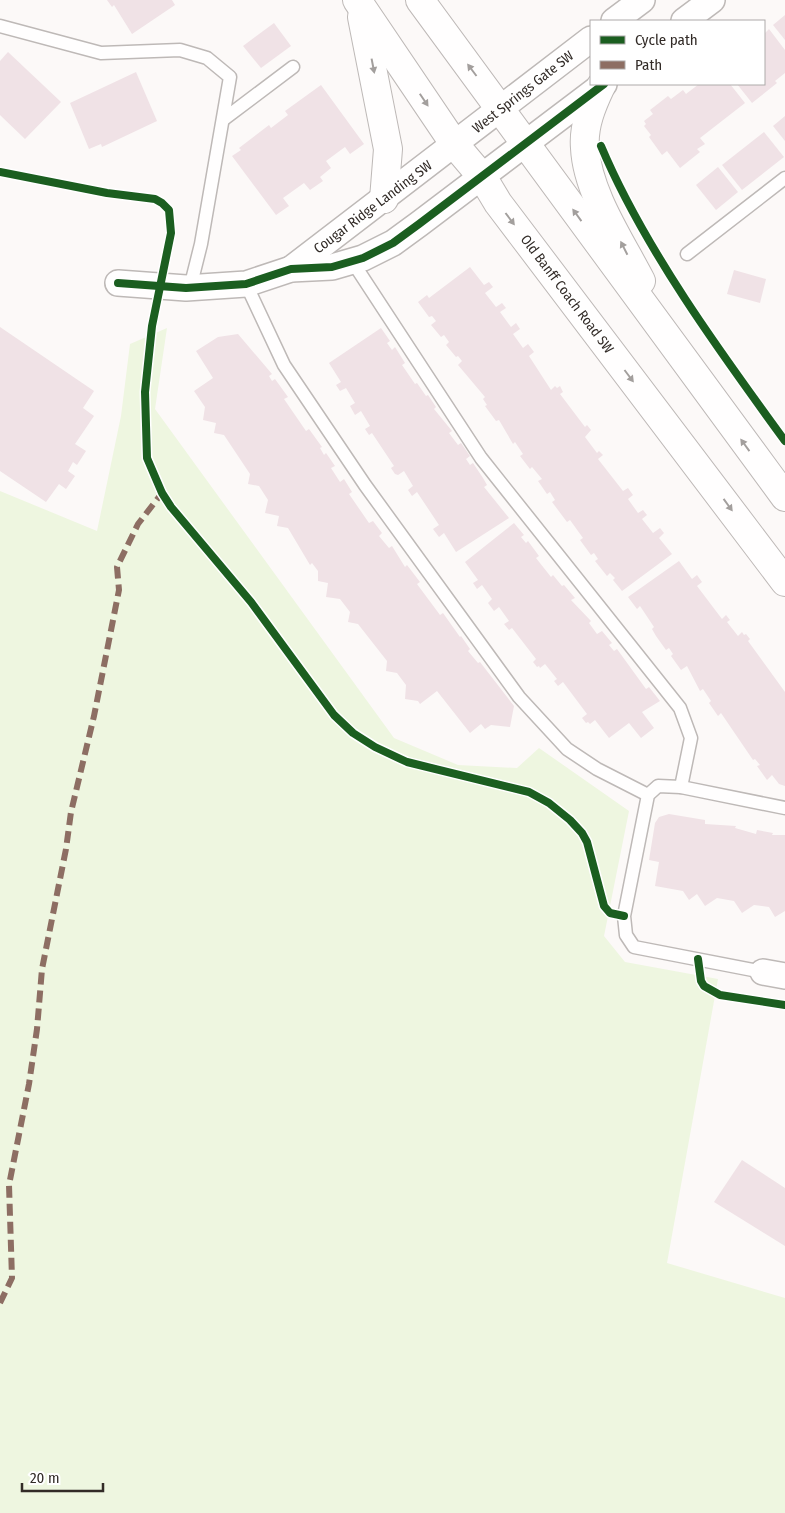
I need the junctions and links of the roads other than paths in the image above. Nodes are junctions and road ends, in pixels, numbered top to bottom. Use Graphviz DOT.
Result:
graph roads {
  1 [pos="420,0"];
  2 [pos="642,0"];
  3 [pos="712,0"];
  4 [pos="358,1"];
  5 [pos="615,20"];
  6 [pos="685,20"];
  7 [pos="0,26"];
  8 [pos="590,40"];
  9 [pos="293,67"];
  10 [pos="603,85"];
  11 [pos="501,109"];
  12 [pos="224,119"];
  13 [pos="527,143"];
  14 [pos="455,145"];
  15 [pos="483,178"];
  16 [pos="785,178"];
  17 [pos="384,199"];
  18 [pos="687,254"];
  19 [pos="352,261"];
  20 [pos="291,269"];
  21 [pos="118,283"];
  22 [pos="246,284"];
  23 [pos="190,288"];
  24 [pos="678,354"];
  25 [pos="785,498"];
  26 [pos="785,582"];
  27 [pos="681,787"];
  28 [pos="648,795"];
  29 [pos="785,808"];
  30 [pos="774,974"];
  11 -- 1 [label="main road, one-way"];
  2 -- 5 [label="street"];
  3 -- 6 [label="street"];
  4 -- 14 [label="main road, Old Banff Coach Road SW, one-way"];
  4 -- 17 [label="main road, one-way"];
  7 -- 12 [label="lane"];
  8 -- 11 [label="street, West Springs Gate SW"];
  9 -- 12 [label="lane"];
  10 -- 13 [label="street"];
  24 -- 10 [label="main road, one-way"];
  11 -- 13 [label="main road"];
  11 -- 14 [label="street, West Springs Gate SW"];
  12 -- 23 [label="lane"];
  13 -- 15 [label="street"];
  24 -- 13 [label="main road, one-way"];
  14 -- 15 [label="main road, Old Banff Coach Road SW"];
  14 -- 17 [label="street, Cougar Ridge Landing SW"];
  15 -- 19 [label="street, Cougar Ridge Landing SW"];
  15 -- 26 [label="main road, Old Banff Coach Road SW, one-way"];
  16 -- 18 [label="lane"];
  17 -- 20 [label="street, Cougar Ridge Landing SW"];
  19 -- 20 [label="street, Cougar Ridge Landing SW"];
  19 -- 27 [label="lane"];
  20 -- 22 [label="street, Cougar Ridge Landing SW"];
  21 -- 23 [label="street, Cougar Ridge Landing SW"];
  22 -- 23 [label="street, Cougar Ridge Landing SW"];
  22 -- 28 [label="lane"];
  25 -- 24 [label="main road, one-way"];
  27 -- 28 [label="lane"];
  27 -- 29 [label="lane"];
  28 -- 30 [label="lane"];
}
